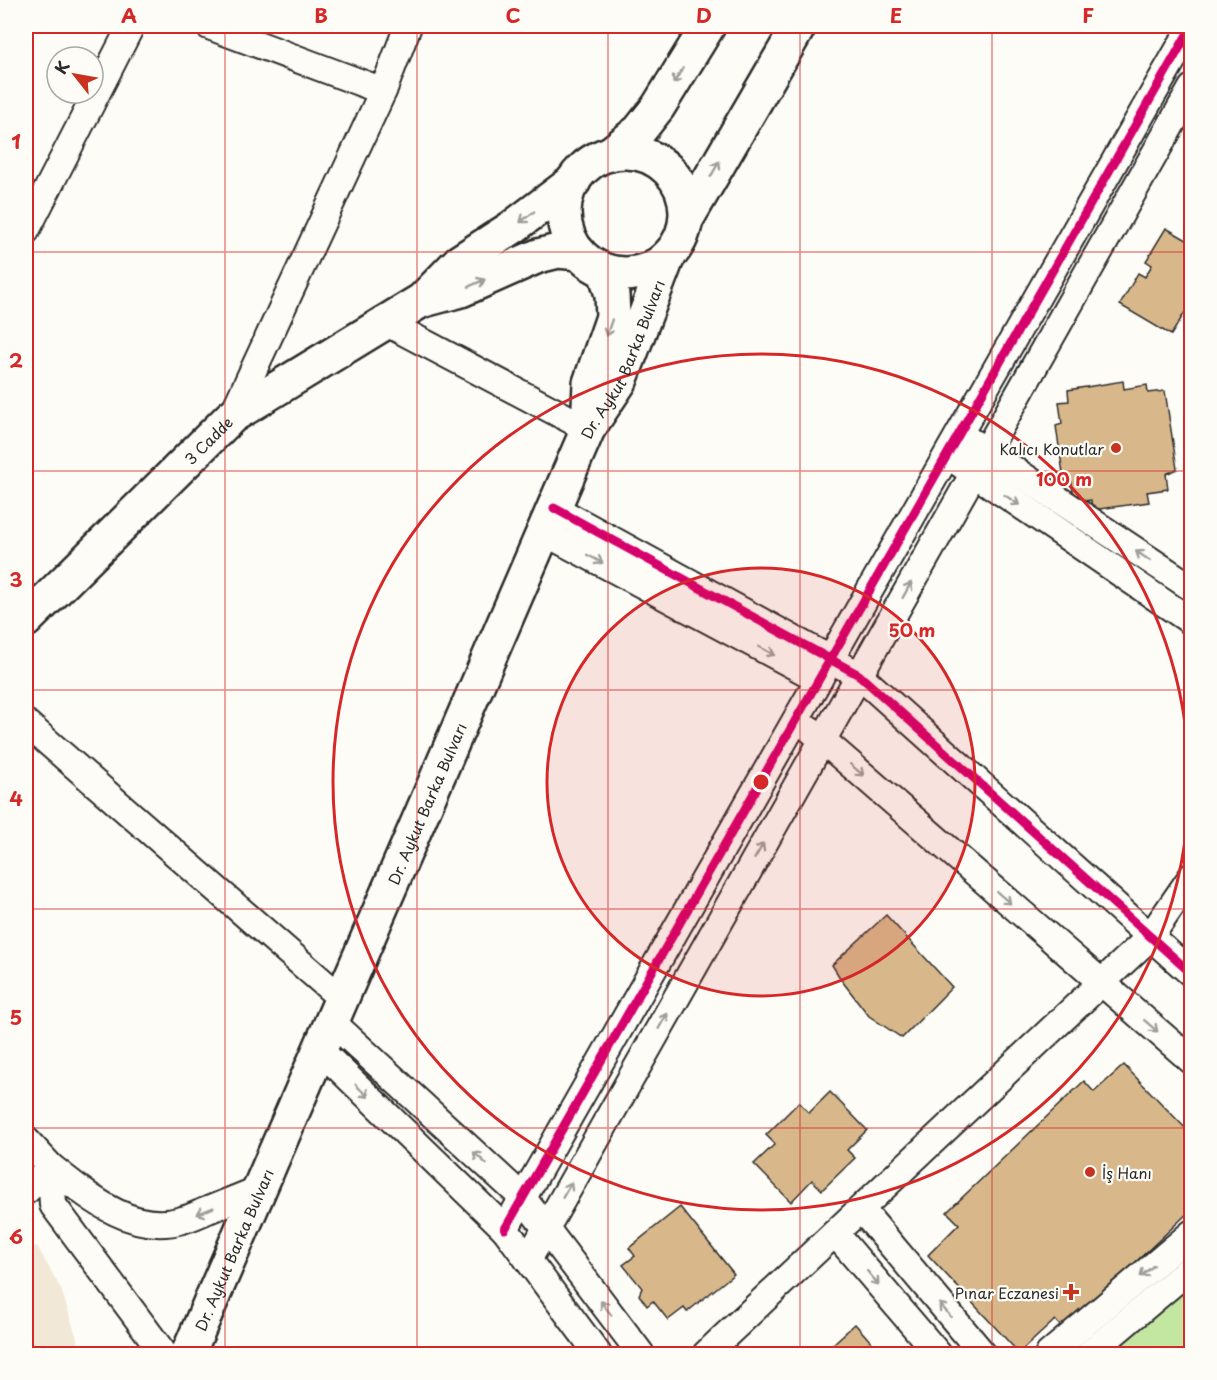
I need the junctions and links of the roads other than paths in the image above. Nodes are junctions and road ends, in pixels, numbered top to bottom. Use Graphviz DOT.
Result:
graph roads {
  1 [pos="131,26"];
  2 [pos="209,26"];
  3 [pos="408,26"];
  4 [pos="708,26"];
  5 [pos="799,26"];
  6 [pos="1191,26"];
  7 [pos="1191,88"];
  8 [pos="383,91"];
  9 [pos="610,154"];
  10 [pos="574,181"];
  11 [pos="686,220"];
  12 [pos="26,231"];
  13 [pos="579,253"];
  14 [pos="669,256"];
  15 [pos="605,271"];
  16 [pos="422,300"];
  17 [pos="385,322"];
  18 [pos="232,416"];
  19 [pos="588,429"];
  20 [pos="953,444"];
  21 [pos="980,462"];
  22 [pos="549,520"];
  23 [pos="1191,588"];
  24 [pos="26,620"];
  25 [pos="1191,622"];
  26 [pos="825,669"];
  27 [pos="859,675"];
  28 [pos="797,718"];
  29 [pos="26,723"];
  30 [pos="822,740"];
  31 [pos="1191,876"];
  32 [pos="1150,937"];
  33 [pos="1191,974"];
  34 [pos="1102,983"];
  35 [pos="331,1024"];
  36 [pos="1191,1061"];
  37 [pos="26,1140"];
  38 [pos="51,1167"];
  39 [pos="260,1189"];
  40 [pos="26,1191"];
  41 [pos="523,1198"];
  42 [pos="861,1209"];
  43 [pos="546,1228"];
  44 [pos="505,1229"];
  45 [pos="835,1233"];
  46 [pos="1191,1233"];
  47 [pos="528,1260"];
  48 [pos="1191,1267"];
  49 [pos="164,1354"];
  50 [pos="188,1354"];
  51 [pos="598,1354"];
  52 [pos="641,1354"];
  53 [pos="706,1354"];
  54 [pos="938,1354"];
  55 [pos="983,1354"];
  56 [pos="1049,1354"];
  57 [pos="1089,1354"];
  1 -- 12 [label="street"];
  2 -- 8 [label="street"];
  3 -- 8 [label="street"];
  4 -- 9 [label="main road, one-way"];
  11 -- 5 [label="main road, one-way"];
  6 -- 20 [label="street"];
  7 -- 21 [label="street"];
  8 -- 18 [label="street"];
  9 -- 10 [label="main road"];
  9 -- 11 [label="main road"];
  10 -- 13 [label="main road"];
  10 -- 16 [label="main road, one-way"];
  11 -- 14 [label="main road"];
  13 -- 15 [label="main road"];
  16 -- 13 [label="main road, one-way"];
  14 -- 15 [label="main road"];
  14 -- 19 [label="main road, Dr. Aykut Barka Bulvarı"];
  15 -- 19 [label="main road, one-way"];
  16 -- 17 [label="main road, 3 Cadde"];
  17 -- 18 [label="main road, 3 Cadde"];
  17 -- 19 [label="street"];
  18 -- 24 [label="main road, 3 Cadde"];
  19 -- 22 [label="main road, Dr. Aykut Barka Bulvarı"];
  20 -- 21 [label="street"];
  20 -- 26 [label="street"];
  23 -- 21 [label="street, one-way"];
  21 -- 25 [label="street, one-way"];
  27 -- 21 [label="street, one-way"];
  22 -- 26 [label="street"];
  22 -- 35 [label="main road, Dr. Aykut Barka Bulvarı"];
  26 -- 27 [label="street"];
  26 -- 28 [label="street"];
  27 -- 30 [label="street"];
  27 -- 32 [label="street"];
  28 -- 30 [label="street"];
  28 -- 41 [label="street"];
  29 -- 35 [label="street"];
  30 -- 34 [label="street, one-way"];
  43 -- 30 [label="street, one-way"];
  31 -- 32 [label="street"];
  32 -- 33 [label="street"];
  32 -- 34 [label="street"];
  34 -- 36 [label="street, one-way"];
  34 -- 42 [label="street"];
  35 -- 39 [label="main road, Dr. Aykut Barka Bulvarı"];
  41 -- 35 [label="street, one-way"];
  35 -- 44 [label="street, one-way"];
  37 -- 38 [label="street"];
  39 -- 38 [label="street, one-way"];
  38 -- 40 [label="street"];
  38 -- 49 [label="street"];
  39 -- 50 [label="main road, Dr. Aykut Barka Bulvarı"];
  41 -- 43 [label="street"];
  41 -- 44 [label="street"];
  42 -- 45 [label="street"];
  55 -- 42 [label="street, one-way"];
  43 -- 47 [label="street"];
  52 -- 43 [label="street, one-way"];
  44 -- 47 [label="street"];
  45 -- 53 [label="street"];
  45 -- 54 [label="street, one-way"];
  46 -- 56 [label="street, one-way"];
  47 -- 51 [label="street"];
  48 -- 57 [label="street"];
}
